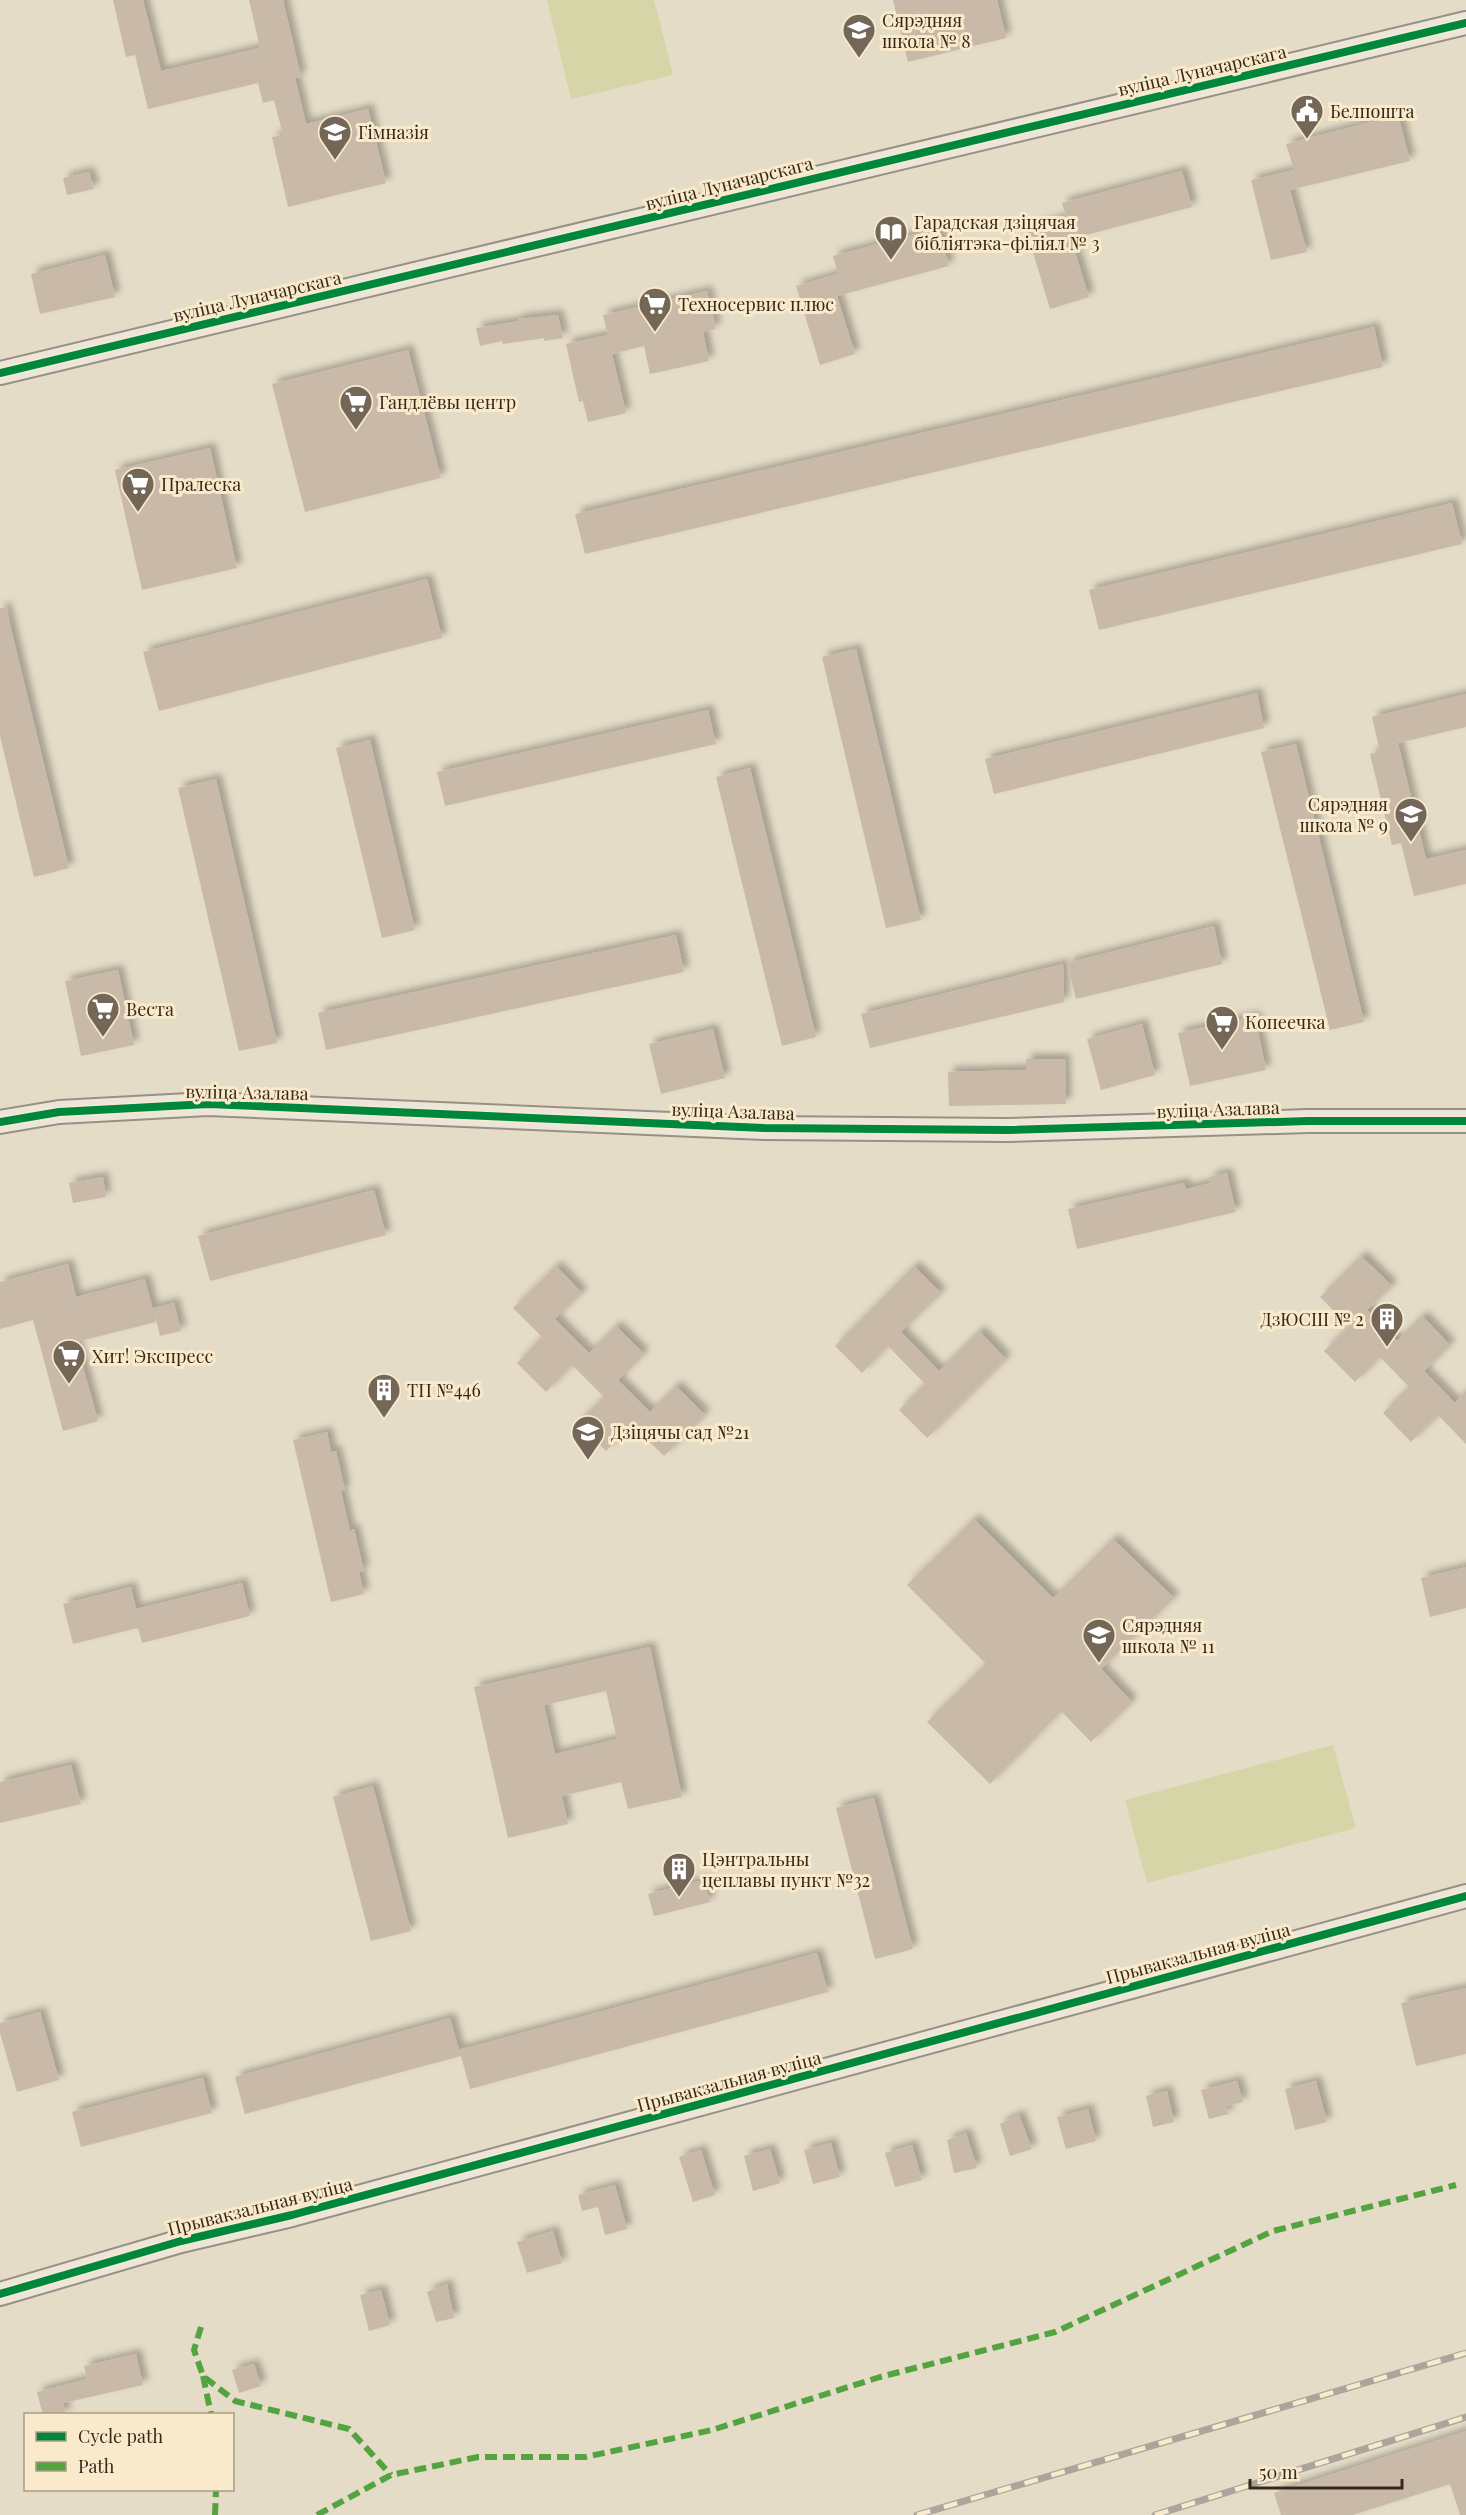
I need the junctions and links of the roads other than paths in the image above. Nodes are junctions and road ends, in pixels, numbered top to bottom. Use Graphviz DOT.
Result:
graph roads {
  1 [pos="1466,23"];
  2 [pos="0,373"];
  3 [pos="1466,1121"];
  4 [pos="0,1122"];
  5 [pos="1466,1896"];
  6 [pos="0,2294"];
  1 -- 2 [label="street, вуліца Луначарскага"];
  3 -- 4 [label="street, вуліца Азалава"];
  5 -- 6 [label="street, Прывакзальная вуліца"];
}
